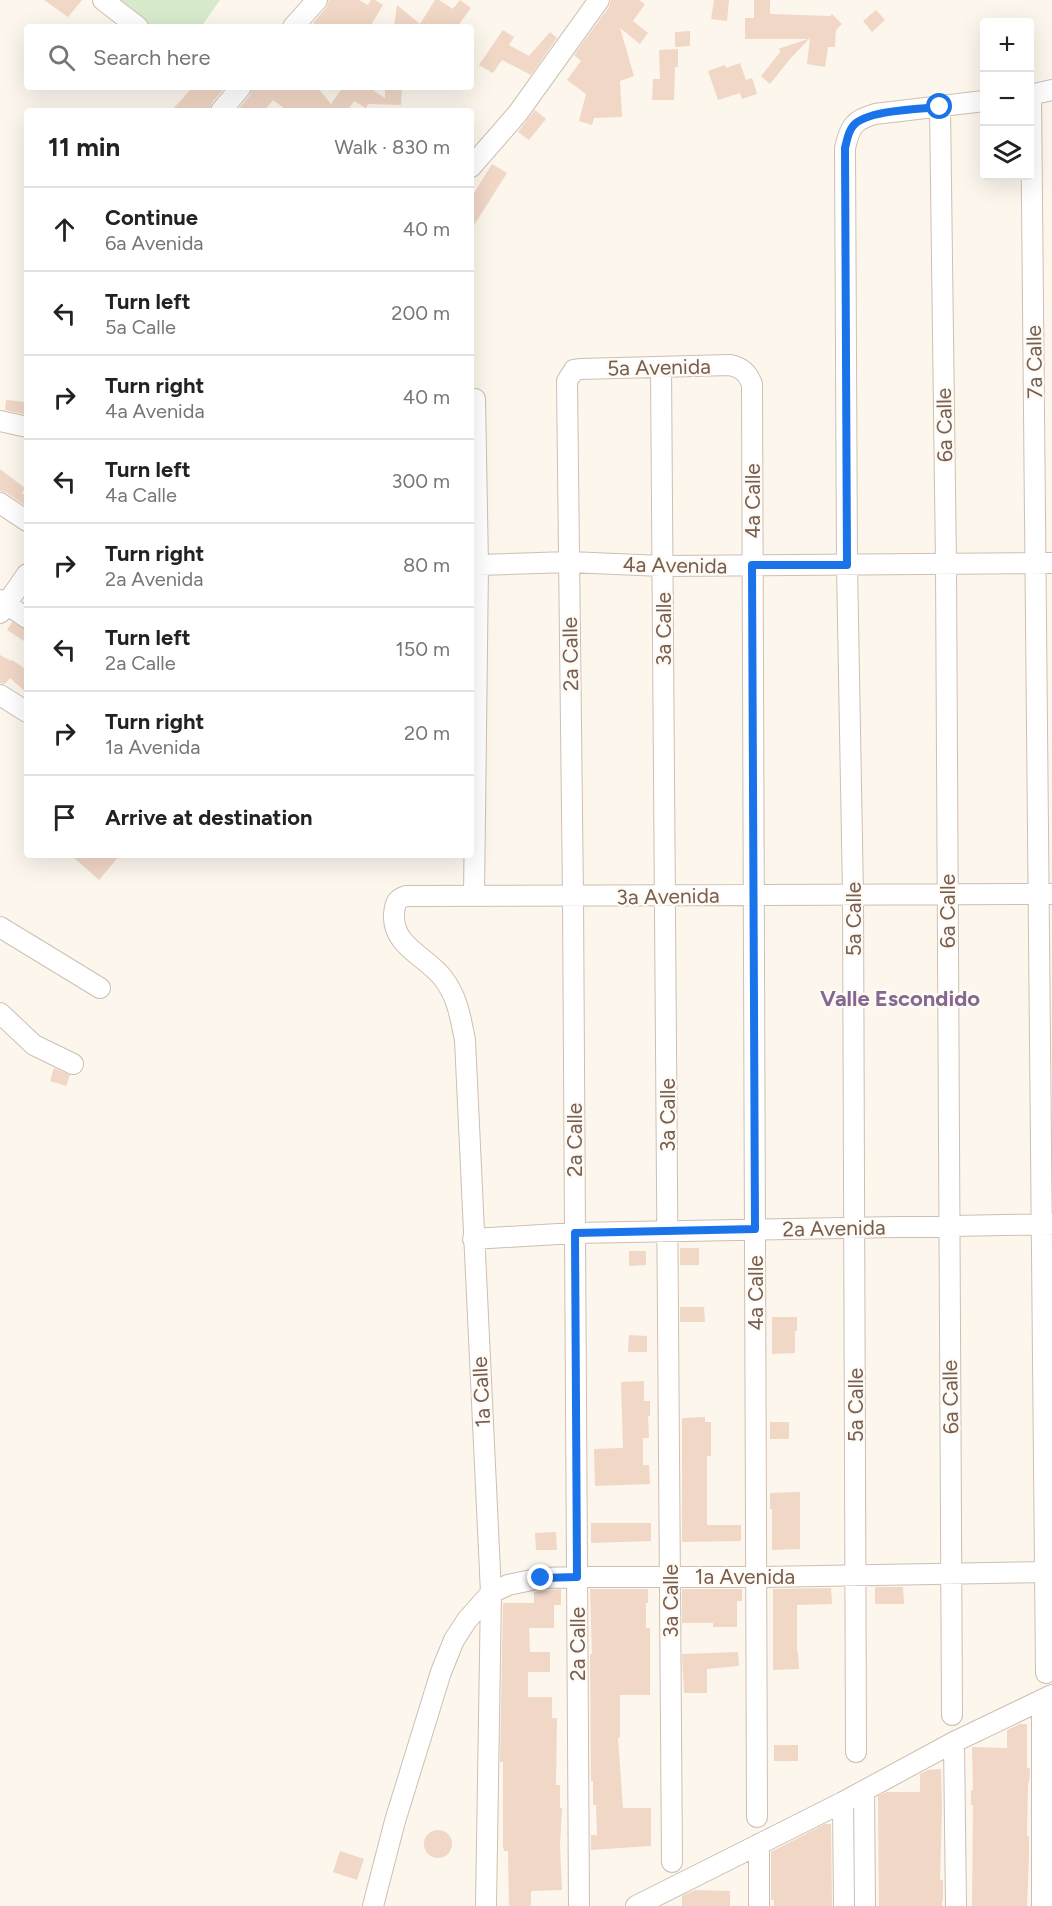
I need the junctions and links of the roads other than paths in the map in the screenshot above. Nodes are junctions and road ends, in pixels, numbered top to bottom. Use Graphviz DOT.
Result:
graph roads {
  1 [pos="103,0"];
  2 [pos="317,0"];
  3 [pos="599,0"];
  4 [pos="134,24"];
  5 [pos="296,24"];
  6 [pos="238,90"];
  7 [pos="1052,90"];
  8 [pos="1034,94"];
  9 [pos="980,102"];
  10 [pos="940,107"];
  11 [pos="224,108"];
  12 [pos="1031,126"];
  13 [pos="474,164"];
  14 [pos="661,368"];
  15 [pos="570,374"];
  16 [pos="747,374"];
  17 [pos="475,399"];
  18 [pos="0,421"];
  19 [pos="24,426"];
  20 [pos="0,503"];
  21 [pos="24,519"];
  22 [pos="569,562"];
  23 [pos="1044,563"];
  24 [pos="946,564"];
  25 [pos="478,565"];
  26 [pos="752,565"];
  27 [pos="847,565"];
  28 [pos="662,566"];
  29 [pos="24,578"];
  30 [pos="2,606"];
  31 [pos="24,617"];
  32 [pos="0,695"];
  33 [pos="24,710"];
  34 [pos="947,894"];
  35 [pos="1046,894"];
  36 [pos="754,895"];
  37 [pos="853,895"];
  38 [pos="474,896"];
  39 [pos="665,896"];
  40 [pos="573,897"];
  41 [pos="396,903"];
  42 [pos="0,927"];
  43 [pos="100,988"];
  44 [pos="0,1013"];
  45 [pos="73,1064"];
  46 [pos="1047,1224"];
  47 [pos="948,1226"];
  48 [pos="855,1228"];
  49 [pos="755,1229"];
  50 [pos="668,1232"];
  51 [pos="575,1233"];
  52 [pos="473,1239"];
  53 [pos="1048,1572"];
  54 [pos="952,1573"];
  55 [pos="856,1575"];
  56 [pos="670,1576"];
  57 [pos="577,1577"];
  58 [pos="756,1577"];
  59 [pos="491,1593"];
  60 [pos="1046,1672"];
  61 [pos="1047,1697"];
  62 [pos="952,1715"];
  63 [pos="954,1742"];
  64 [pos="856,1752"];
  65 [pos="864,1791"];
  66 [pos="843,1802"];
  67 [pos="757,1817"];
  68 [pos="759,1844"];
  69 [pos="672,1862"];
  70 [pos="374,1906"];
  71 [pos="486,1906"];
  72 [pos="579,1906"];
  73 [pos="636,1906"];
  74 [pos="759,1906"];
  75 [pos="844,1906"];
  76 [pos="865,1906"];
  77 [pos="956,1906"];
  78 [pos="1042,1906"];
  1 -- 4 [label="street"];
  2 -- 5 [label="street"];
  3 -- 13 [label="street"];
  6 -- 11 [label="street"];
  7 -- 8 [label="street"];
  9 -- 10 [label="street"];
  10 -- 24 [label="street, 6a Calle"];
  10 -- 27 [label="street, 5a Calle"];
  12 -- 23 [label="street, 7a Calle"];
  14 -- 15 [label="street, 5a Avenida"];
  14 -- 16 [label="street, 5a Avenida"];
  14 -- 28 [label="street, 3a Calle"];
  15 -- 22 [label="street, 2a Calle"];
  16 -- 26 [label="street, 4a Calle"];
  17 -- 25 [label="street"];
  18 -- 19 [label="street"];
  20 -- 21 [label="street"];
  22 -- 25 [label="street, 4a Avenida"];
  22 -- 28 [label="street, 4a Avenida"];
  22 -- 40 [label="street, 2a Calle"];
  23 -- 24 [label="street, 4a Avenida"];
  23 -- 35 [label="street, 7a Calle"];
  24 -- 27 [label="street, 4a Avenida"];
  24 -- 34 [label="street, 6a Calle"];
  25 -- 38 [label="street"];
  26 -- 27 [label="street, 4a Avenida"];
  26 -- 28 [label="street, 4a Avenida"];
  26 -- 36 [label="street, 4a Calle"];
  27 -- 37 [label="street, 5a Calle"];
  28 -- 39 [label="street, 3a Calle"];
  29 -- 30 [label="street"];
  30 -- 31 [label="street"];
  32 -- 33 [label="street"];
  34 -- 35 [label="street, 3a Avenida"];
  34 -- 37 [label="street, 3a Avenida"];
  34 -- 47 [label="street, 6a Calle"];
  35 -- 46 [label="street, 7a Calle"];
  36 -- 37 [label="street, 3a Avenida"];
  36 -- 39 [label="street, 3a Avenida"];
  36 -- 49 [label="street, 4a Calle"];
  37 -- 48 [label="street, 5a Calle"];
  38 -- 40 [label="street, 3a Avenida"];
  38 -- 41 [label="street, 3a Avenida"];
  39 -- 40 [label="street, 3a Avenida"];
  39 -- 50 [label="street, 3a Calle"];
  40 -- 51 [label="street, 2a Calle"];
  41 -- 52 [label="street, 1a Calle"];
  42 -- 43 [label="street"];
  44 -- 45 [label="street"];
  46 -- 47 [label="street, 2a Avenida"];
  46 -- 53 [label="street, 7a Calle"];
  47 -- 48 [label="street, 2a Avenida"];
  47 -- 54 [label="street, 6a Calle"];
  48 -- 49 [label="street, 2a Avenida"];
  48 -- 55 [label="street, 5a Calle"];
  49 -- 50 [label="street, 2a Avenida"];
  49 -- 58 [label="street, 4a Calle"];
  50 -- 51 [label="street, 2a Avenida"];
  50 -- 56 [label="street, 3a Calle"];
  51 -- 52 [label="street, 2a Avenida"];
  51 -- 57 [label="street, 2a Calle"];
  52 -- 59 [label="street, 1a Calle"];
  53 -- 54 [label="street, 1a Avenida"];
  53 -- 60 [label="street, 7a Calle"];
  54 -- 55 [label="street, 1a Avenida"];
  54 -- 62 [label="street, 6a Calle"];
  55 -- 58 [label="street, 1a Avenida"];
  55 -- 64 [label="street, 5a Calle"];
  56 -- 57 [label="street, 1a Avenida"];
  56 -- 58 [label="street, 1a Avenida"];
  56 -- 69 [label="street, 3a Calle"];
  57 -- 59 [label="street, 1a Avenida"];
  57 -- 72 [label="street, 2a Calle"];
  58 -- 67 [label="street, 4a Calle"];
  59 -- 70 [label="street, 1a Avenida"];
  59 -- 71 [label="street, 1a Calle"];
  61 -- 63 [label="street"];
  61 -- 78 [label="street"];
  63 -- 65 [label="street"];
  63 -- 77 [label="street"];
  65 -- 66 [label="street"];
  65 -- 76 [label="street"];
  66 -- 68 [label="street"];
  66 -- 75 [label="street"];
  68 -- 73 [label="street"];
  68 -- 74 [label="street"];
}
